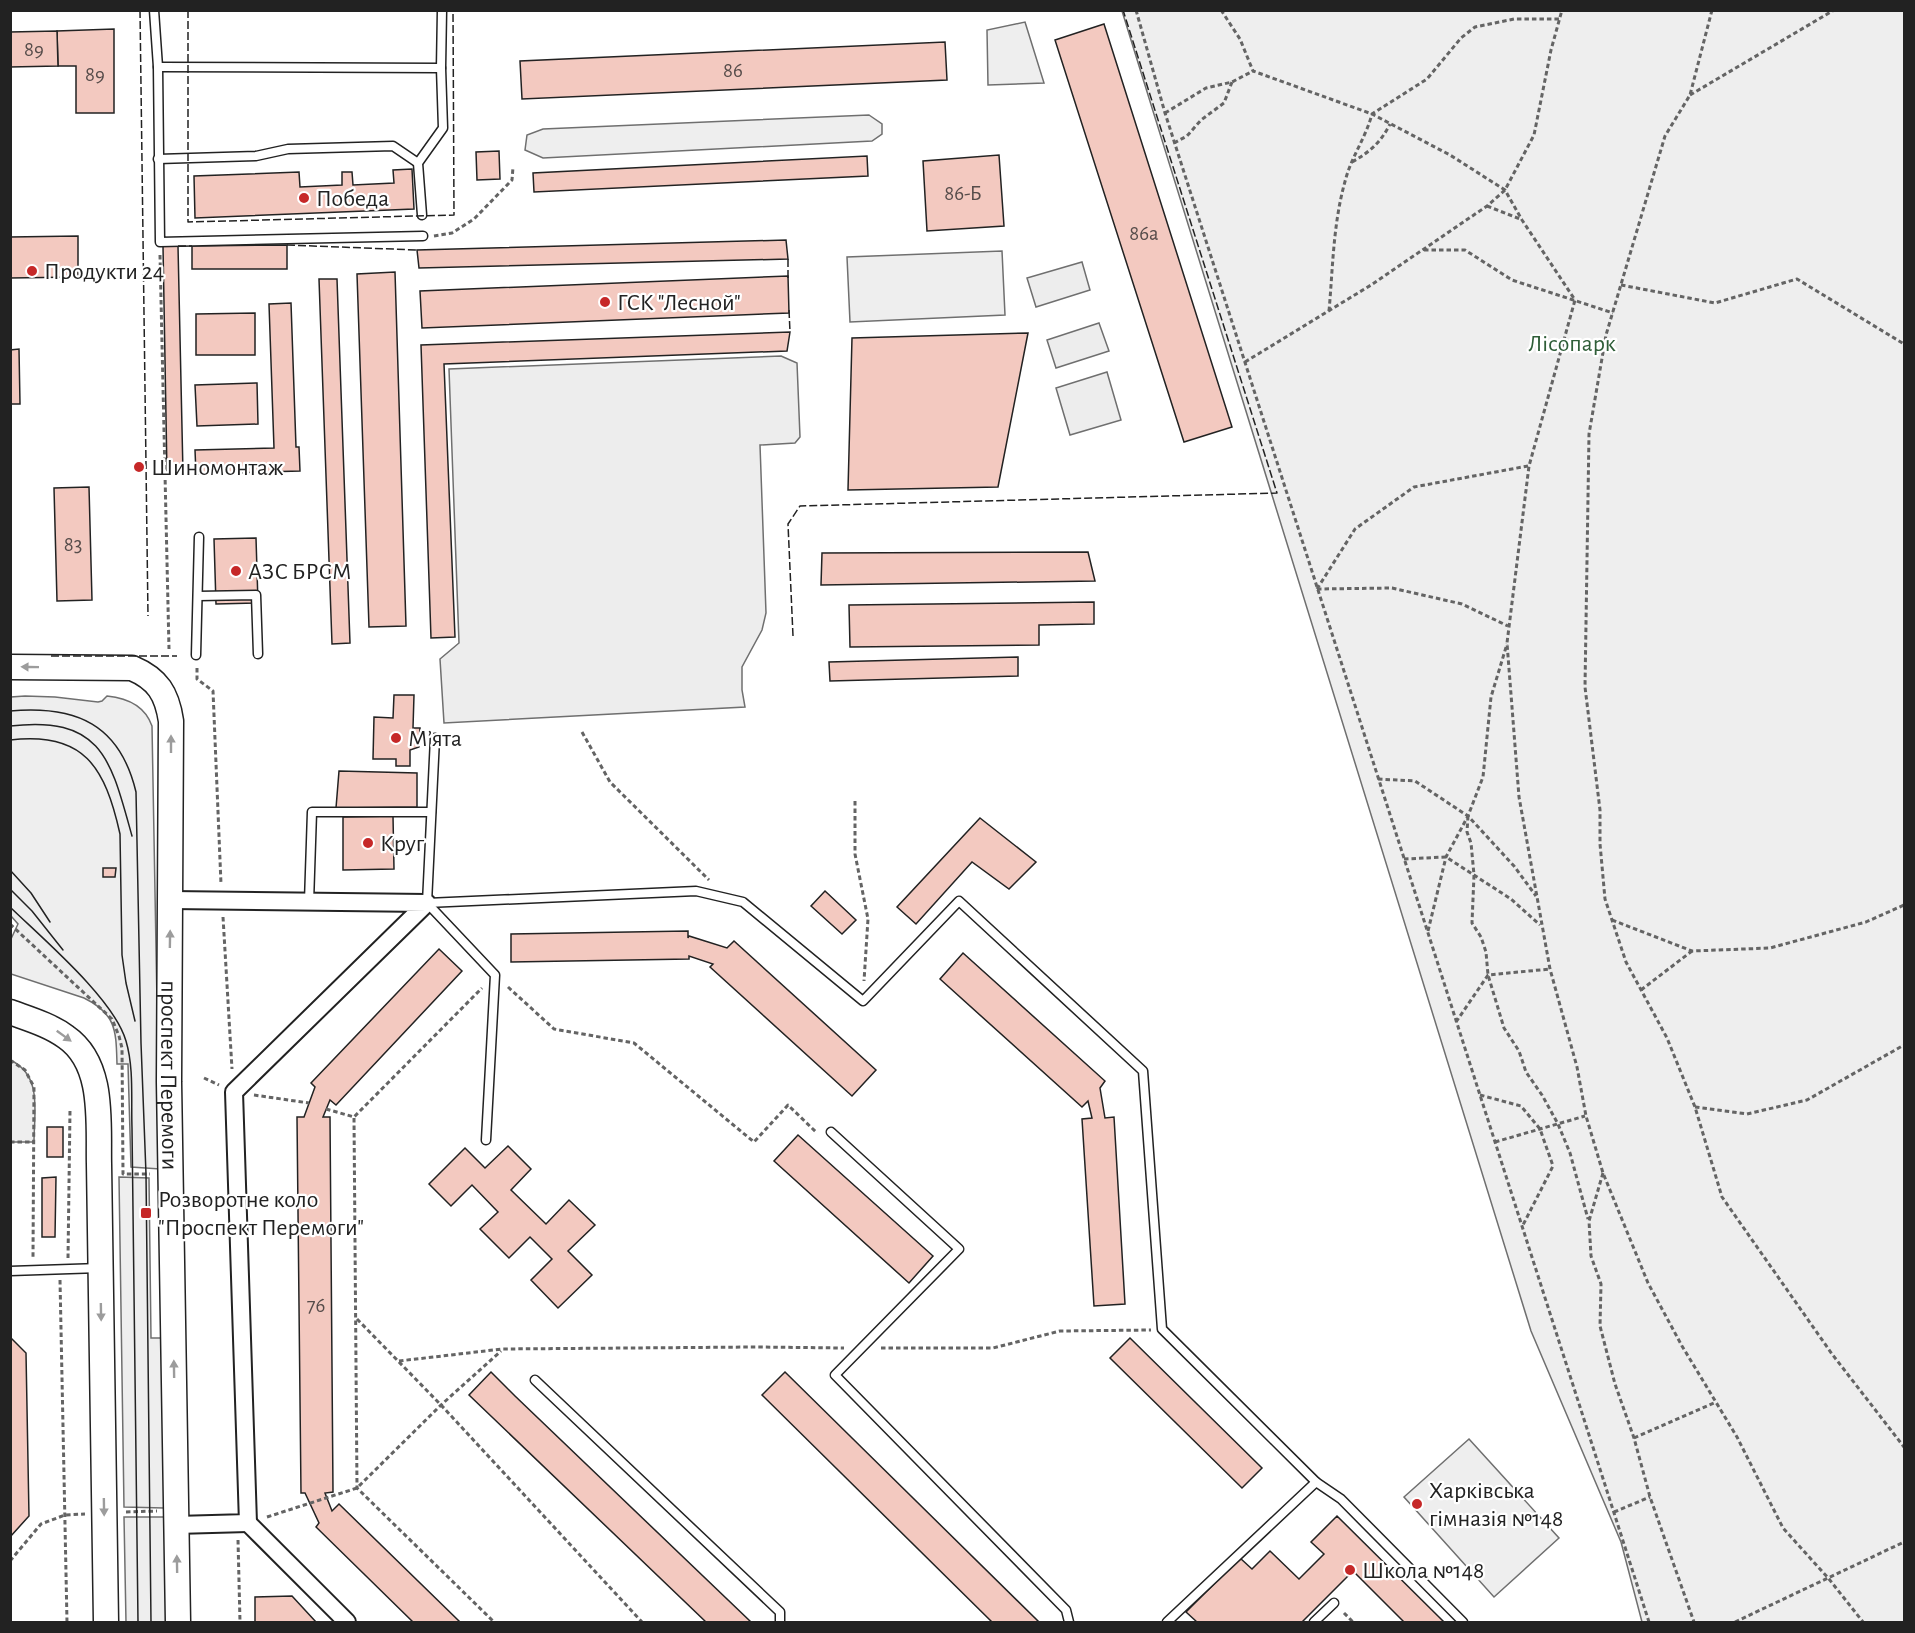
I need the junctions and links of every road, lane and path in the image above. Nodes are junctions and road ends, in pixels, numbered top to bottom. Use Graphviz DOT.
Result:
graph roads {
  1 [pos="154,10"];
  2 [pos="442,10"];
  3 [pos="1136,10"];
  4 [pos="1221,10"];
  5 [pos="1562,10"];
  6 [pos="1712,10"];
  7 [pos="1834,10"];
  8 [pos="1560,19"];
  9 [pos="158,67"];
  10 [pos="441,68"];
  11 [pos="1253,71"];
  12 [pos="1232,82"];
  13 [pos="1690,95"];
  14 [pos="1165,113"];
  15 [pos="1372,114"];
  16 [pos="1390,124"];
  17 [pos="1174,143"];
  18 [pos="158,159"];
  19 [pos="1351,162"];
  20 [pos="418,163"];
  21 [pos="513,167"];
  22 [pos="1505,190"];
  23 [pos="1487,206"];
  24 [pos="422,215"];
  25 [pos="1522,220"];
  26 [pos="423,236"];
  27 [pos="160,242"];
  28 [pos="1423,249"];
  29 [pos="1621,285"];
  30 [pos="1575,300"];
  31 [pos="1586,304"];
  32 [pos="1592,306"];
  33 [pos="1329,311"];
  34 [pos="1613,313"];
  35 [pos="1905,344"];
  36 [pos="1245,362"];
  37 [pos="1529,466"];
  38 [pos="200,537"];
  39 [pos="1317,589"];
  40 [pos="198,597"];
  41 [pos="1508,626"];
  42 [pos="1507,643"];
  43 [pos="169,649"];
  44 [pos="258,654"];
  45 [pos="196,656"];
  46 [pos="10,667"];
  47 [pos="582,732"];
  48 [pos="435,738"];
  49 [pos="1378,779"];
  50 [pos="855,801"];
  51 [pos="431,812"];
  52 [pos="1468,816"];
  53 [pos="1446,857"];
  54 [pos="1404,859"];
  55 [pos="1474,876"];
  56 [pos="1537,897"];
  57 [pos="727,898"];
  58 [pos="171,900"];
  59 [pos="222,902"];
  60 [pos="309,902"];
  61 [pos="427,903"];
  62 [pos="1905,905"];
  63 [pos="1612,920"];
  64 [pos="10,924"];
  65 [pos="1542,926"];
  66 [pos="15,929"];
  67 [pos="1428,933"];
  68 [pos="1692,951"];
  69 [pos="1550,969"];
  70 [pos="495,975"];
  71 [pos="1488,975"];
  72 [pos="1641,990"];
  73 [pos="863,1001"];
  74 [pos="10,1012"];
  75 [pos="1456,1022"];
  76 [pos="1905,1045"];
  77 [pos="10,1060"];
  78 [pos="234,1092"];
  79 [pos="1480,1095"];
  80 [pos="309,1103"];
  81 [pos="1695,1107"];
  82 [pos="326,1109"];
  83 [pos="70,1110"];
  84 [pos="1586,1116"];
  85 [pos="354,1117"];
  86 [pos="1558,1124"];
  87 [pos="1540,1129"];
  88 [pos="831,1132"];
  89 [pos="822,1137"];
  90 [pos="486,1140"];
  91 [pos="10,1142"];
  92 [pos="34,1142"];
  93 [pos="1495,1142"];
  94 [pos="123,1164"];
  95 [pos="1603,1173"];
  96 [pos="153,1174"];
  97 [pos="1589,1221"];
  98 [pos="1522,1226"];
  99 [pos="100,1268"];
  100 [pos="60,1270"];
  101 [pos="10,1271"];
  102 [pos="33,1271"];
  103 [pos="356,1317"];
  104 [pos="1162,1329"];
  105 [pos="861,1348"];
  106 [pos="502,1350"];
  107 [pos="399,1361"];
  108 [pos="535,1380"];
  109 [pos="1716,1402"];
  110 [pos="441,1405"];
  111 [pos="1634,1438"];
  112 [pos="1905,1447"];
  113 [pos="1316,1482"];
  114 [pos="357,1488"];
  115 [pos="1650,1497"];
  116 [pos="126,1512"];
  117 [pos="1614,1512"];
  118 [pos="95,1513"];
  119 [pos="65,1515"];
  120 [pos="171,1518"];
  121 [pos="243,1523"];
  122 [pos="1905,1542"];
  123 [pos="10,1561"];
  124 [pos="1829,1579"];
  125 [pos="1334,1603"];
  126 [pos="67,1623"];
  127 [pos="106,1623"];
  128 [pos="178,1623"];
  129 [pos="240,1623"];
  130 [pos="347,1623"];
  131 [pos="494,1623"];
  132 [pos="642,1623"];
  133 [pos="780,1623"];
  134 [pos="1069,1623"];
  135 [pos="1167,1623"];
  136 [pos="1314,1623"];
  137 [pos="1463,1623"];
  138 [pos="1649,1623"];
  139 [pos="1694,1623"];
  140 [pos="1735,1623"];
  141 [pos="1863,1623"];
  1 -- 9 [label="lane"];
  2 -- 10 [label="lane"];
  3 -- 14 [label="path"];
  4 -- 11 [label="path"];
  5 -- 8 [label="path"];
  6 -- 13 [label="path"];
  7 -- 13 [label="path"];
  8 -- 15 [label="path"];
  8 -- 22 [label="path"];
  9 -- 10 [label="lane"];
  9 -- 18 [label="lane"];
  10 -- 20 [label="lane"];
  11 -- 12 [label="path"];
  11 -- 15 [label="path"];
  12 -- 14 [label="path"];
  12 -- 17 [label="path"];
  13 -- 29 [label="path"];
  14 -- 17 [label="path"];
  15 -- 16 [label="path"];
  15 -- 19 [label="path"];
  16 -- 19 [label="path"];
  16 -- 22 [label="path"];
  17 -- 36 [label="path"];
  18 -- 20 [label="lane"];
  18 -- 27 [label="lane"];
  19 -- 33 [label="path"];
  20 -- 24 [label="lane"];
  21 -- 26 [label="path"];
  22 -- 23 [label="path"];
  22 -- 25 [label="path"];
  23 -- 25 [label="path"];
  23 -- 28 [label="path"];
  25 -- 30 [label="path"];
  26 -- 27 [label="lane"];
  27 -- 43 [label="path"];
  28 -- 30 [label="path"];
  28 -- 33 [label="path"];
  29 -- 34 [label="path"];
  29 -- 35 [label="path"];
  30 -- 32 [label="path"];
  30 -- 37 [label="path"];
  31 -- 32 [label="path"];
  32 -- 34 [label="path"];
  33 -- 36 [label="path"];
  34 -- 63 [label="path"];
  36 -- 39 [label="path"];
  37 -- 39 [label="path"];
  37 -- 41 [label="path"];
  38 -- 40 [label="lane"];
  39 -- 41 [label="path"];
  39 -- 49 [label="path"];
  40 -- 44 [label="lane"];
  40 -- 45 [label="lane"];
  41 -- 42 [label="path"];
  42 -- 52 [label="path"];
  42 -- 56 [label="path"];
  45 -- 59 [label="path"];
  58 -- 46 [label="main road, проспект Перемоги, one-way"];
  47 -- 57 [label="path"];
  48 -- 51 [label="lane"];
  49 -- 52 [label="path"];
  49 -- 54 [label="path"];
  50 -- 73 [label="path"];
  51 -- 60 [label="lane"];
  51 -- 61 [label="lane"];
  52 -- 53 [label="path"];
  52 -- 55 [label="path"];
  52 -- 56 [label="path"];
  53 -- 54 [label="path"];
  53 -- 55 [label="path"];
  53 -- 67 [label="path"];
  54 -- 67 [label="path"];
  55 -- 65 [label="path"];
  55 -- 71 [label="path"];
  56 -- 65 [label="path"];
  57 -- 61 [label="lane"];
  57 -- 73 [label="lane"];
  58 -- 59 [label="street"];
  120 -- 58 [label="main road, проспект Перемоги, one-way"];
  59 -- 60 [label="street"];
  59 -- 78 [label="path"];
  60 -- 61 [label="street"];
  61 -- 70 [label="lane"];
  61 -- 78 [label="street"];
  62 -- 68 [label="path"];
  63 -- 68 [label="path"];
  63 -- 72 [label="path"];
  64 -- 66 [label="path"];
  65 -- 69 [label="path"];
  67 -- 75 [label="path"];
  68 -- 72 [label="path"];
  69 -- 71 [label="path"];
  69 -- 84 [label="path"];
  70 -- 85 [label="path"];
  70 -- 89 [label="path"];
  70 -- 90 [label="lane"];
  71 -- 75 [label="path"];
  71 -- 86 [label="path"];
  72 -- 81 [label="path"];
  73 -- 104 [label="lane"];
  74 -- 99 [label="main road, one-way"];
  75 -- 79 [label="path"];
  76 -- 81 [label="path"];
  77 -- 92 [label="path"];
  78 -- 80 [label="path"];
  78 -- 121 [label="street"];
  79 -- 87 [label="path"];
  79 -- 93 [label="path"];
  81 -- 112 [label="path"];
  82 -- 85 [label="path"];
  83 -- 100 [label="path"];
  84 -- 86 [label="path"];
  84 -- 95 [label="path"];
  85 -- 103 [label="path"];
  86 -- 87 [label="path"];
  86 -- 97 [label="path"];
  87 -- 93 [label="path"];
  87 -- 98 [label="path"];
  88 -- 105 [label="lane"];
  91 -- 92 [label="path"];
  92 -- 102 [label="path"];
  93 -- 98 [label="path"];
  94 -- 96 [label="path"];
  95 -- 97 [label="path"];
  95 -- 109 [label="path"];
  97 -- 111 [label="path"];
  98 -- 117 [label="path"];
  99 -- 100 [label="lane"];
  99 -- 127 [label="main road, one-way"];
  100 -- 102 [label="lane"];
  100 -- 119 [label="path"];
  101 -- 102 [label="lane"];
  103 -- 107 [label="path"];
  103 -- 114 [label="path"];
  104 -- 105 [label="path"];
  104 -- 113 [label="lane"];
  105 -- 106 [label="path"];
  105 -- 134 [label="lane"];
  106 -- 107 [label="path"];
  106 -- 110 [label="path"];
  107 -- 110 [label="path"];
  108 -- 133 [label="lane"];
  109 -- 111 [label="path"];
  109 -- 124 [label="path"];
  110 -- 114 [label="path"];
  110 -- 132 [label="path"];
  111 -- 115 [label="path"];
  113 -- 135 [label="lane"];
  113 -- 137 [label="lane"];
  114 -- 121 [label="path"];
  114 -- 131 [label="path"];
  115 -- 117 [label="path"];
  115 -- 139 [label="path"];
  116 -- 120 [label="path"];
  117 -- 138 [label="path"];
  118 -- 119 [label="path"];
  119 -- 123 [label="path"];
  119 -- 126 [label="path"];
  120 -- 121 [label="street"];
  128 -- 120 [label="main road, проспект Перемоги, one-way"];
  121 -- 129 [label="path"];
  121 -- 130 [label="street"];
  122 -- 124 [label="path"];
  124 -- 140 [label="path"];
  124 -- 141 [label="path"];
  125 -- 136 [label="lane"];
}
